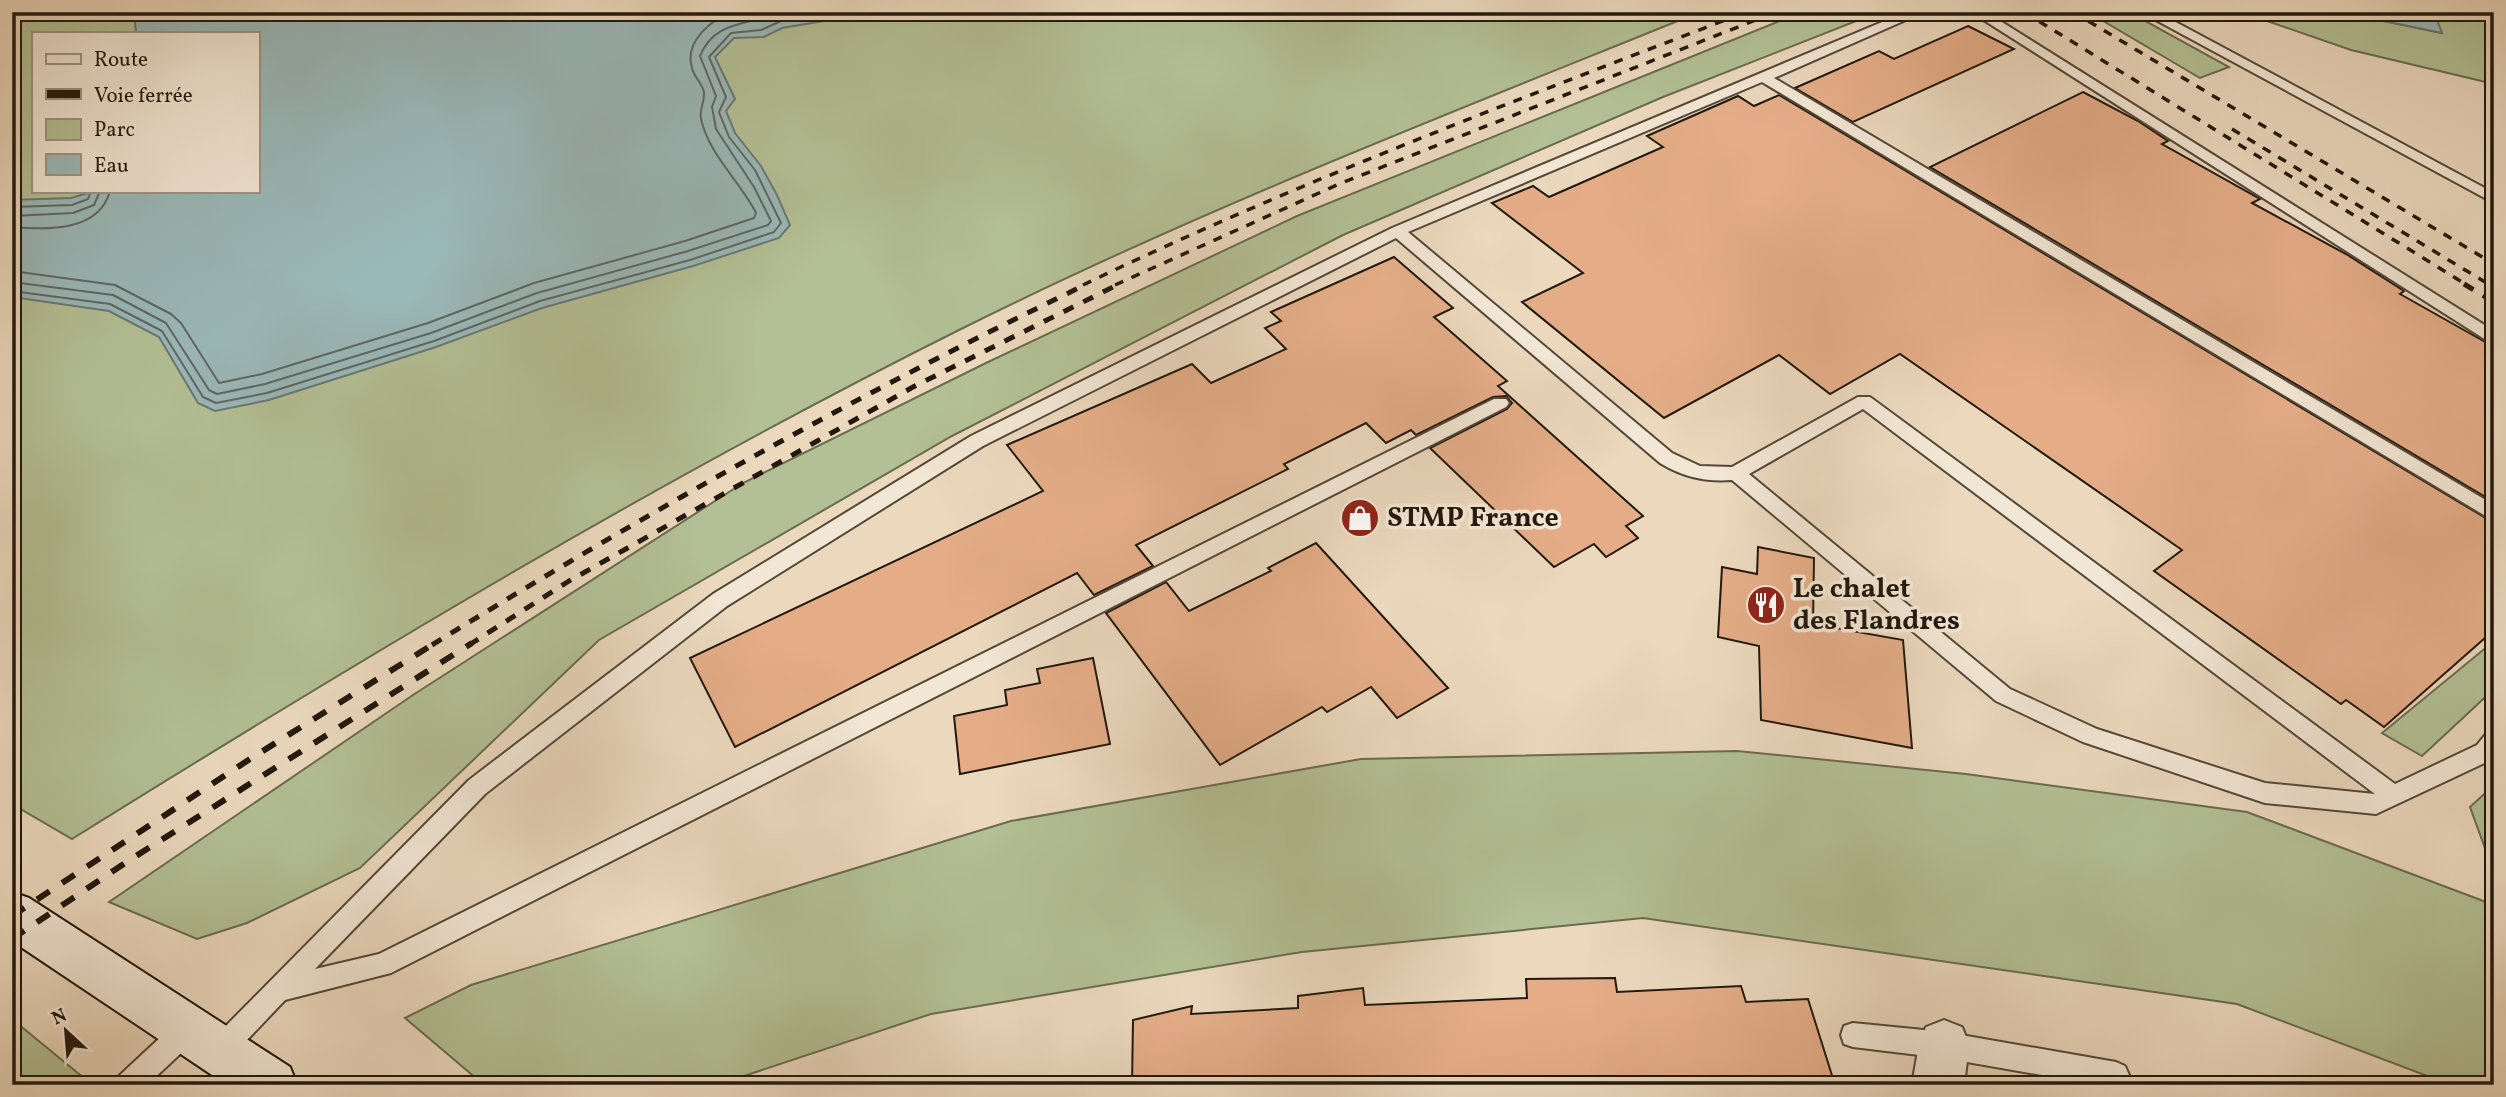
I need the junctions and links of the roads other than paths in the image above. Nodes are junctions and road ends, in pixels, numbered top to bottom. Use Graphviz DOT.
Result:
graph roads {
  1 [pos="1919,12"];
  2 [pos="1977,12"];
  3 [pos="2147,12"];
  4 [pos="1763,77"];
  5 [pos="2494,199"];
  6 [pos="1397,231"];
  7 [pos="2494,339"];
  8 [pos="1500,403"];
  9 [pos="1737,473"];
  10 [pos="2494,514"];
  11 [pos="2494,741"];
  12 [pos="2393,795"];
  13 [pos="12,914"];
  14 [pos="279,990"];
  15 [pos="1853,1035"];
  16 [pos="204,1040"];
  17 [pos="1941,1065"];
  18 [pos="128,1085"];
  19 [pos="272,1085"];
  20 [pos="2115,1085"];
  1 -- 4 [label="lane"];
  2 -- 7 [label="lane"];
  3 -- 5 [label="lane"];
  4 -- 6 [label="lane"];
  4 -- 10 [label="lane"];
  6 -- 9 [label="lane"];
  6 -- 14 [label="lane"];
  8 -- 14 [label="lane"];
  9 -- 12 [label="lane"];
  9 -- 12 [label="lane"];
  11 -- 12 [label="lane"];
  13 -- 16 [label="main road"];
  14 -- 16 [label="lane"];
  15 -- 17 [label="lane"];
  16 -- 18 [label="lane"];
  16 -- 19 [label="main road"];
  17 -- 20 [label="lane"];
}
